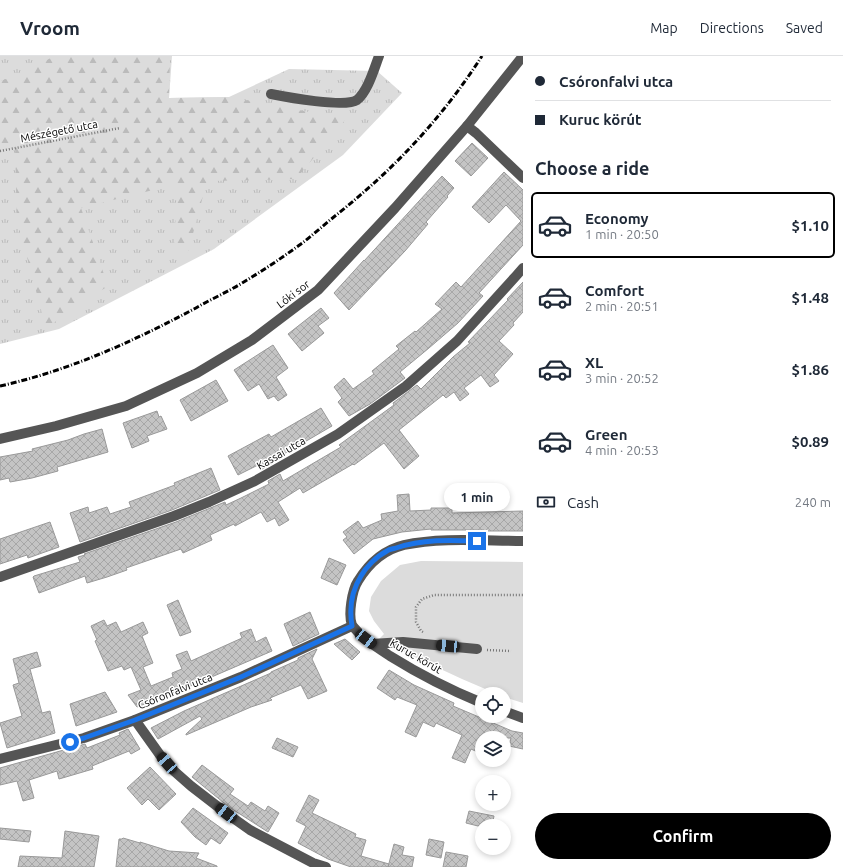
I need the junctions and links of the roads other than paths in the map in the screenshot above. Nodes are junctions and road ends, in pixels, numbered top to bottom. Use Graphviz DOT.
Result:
graph roads {
  1 [pos="379,56"];
  2 [pos="523,56"];
  3 [pos="271,94"];
  4 [pos="467,126"];
  5 [pos="523,178"];
  6 [pos="523,268"];
  7 [pos="0,439"];
  8 [pos="523,542"];
  9 [pos="0,577"];
  10 [pos="352,626"];
  11 [pos="372,644"];
  12 [pos="477,649"];
  13 [pos="475,700"];
  14 [pos="511,714"];
  15 [pos="523,718"];
  16 [pos="135,720"];
  17 [pos="0,759"];
  18 [pos="312,865"];
  19 [pos="326,867"];
  1 -- 3 [label="street"];
  2 -- 4 [label="street, Lóki sor"];
  4 -- 5 [label="street"];
  4 -- 7 [label="street, Lóki sor"];
  6 -- 9 [label="street, Kassai utca"];
  8 -- 10 [label="street"];
  10 -- 11 [label="street, Kuruc körút"];
  10 -- 16 [label="street, Csóronfalvi utca"];
  11 -- 12 [label="street"];
  11 -- 13 [label="street, Kuruc körút"];
  14 -- 15 [label="street"];
  16 -- 17 [label="street, Csóronfalvi utca"];
  16 -- 18 [label="street"];
  18 -- 19 [label="street"];
}
